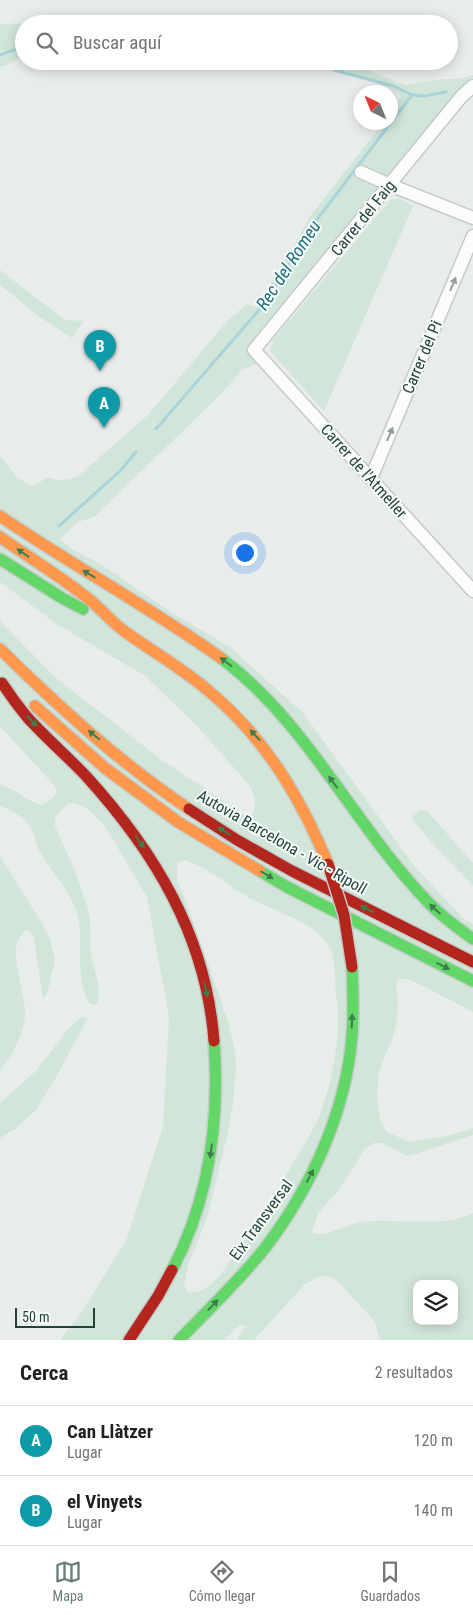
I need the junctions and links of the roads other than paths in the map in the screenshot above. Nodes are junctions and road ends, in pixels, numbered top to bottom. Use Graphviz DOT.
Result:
graph roads {
  1 [pos="473,86"];
  2 [pos="361,172"];
  3 [pos="390,185"];
  4 [pos="473,218"];
  5 [pos="473,236"];
  6 [pos="254,350"];
  7 [pos="371,478"];
  8 [pos="0,516"];
  9 [pos="0,537"];
  10 [pos="0,559"];
  11 [pos="473,591"];
  12 [pos="117,625"];
  13 [pos="0,649"];
  14 [pos="1,682"];
  15 [pos="473,939"];
  16 [pos="473,962"];
  17 [pos="473,981"];
  18 [pos="129,1340"];
  19 [pos="178,1340"];
  1 -- 3 [label="street, Carrer del Faig"];
  2 -- 3 [label="street"];
  3 -- 4 [label="street"];
  3 -- 6 [label="street, Carrer del Faig"];
  7 -- 5 [label="street, Carrer del Pi, one-way"];
  6 -- 7 [label="street, Carrer de l'Atmeller"];
  7 -- 11 [label="street, Carrer de l'Atmeller"];
  15 -- 8 [label="highway, one-way"];
  12 -- 9 [label="highway, one-way"];
  10 -- 12 [label="highway"];
  19 -- 12 [label="highway, Eix Transversal, one-way, bridge"];
  16 -- 13 [label="highway, Autovia Barcelona - Vic - Ripoll, one-way"];
  14 -- 17 [label="highway, Autovia Barcelona - Vic - Ripoll, one-way"];
  14 -- 18 [label="highway, one-way"];
}
